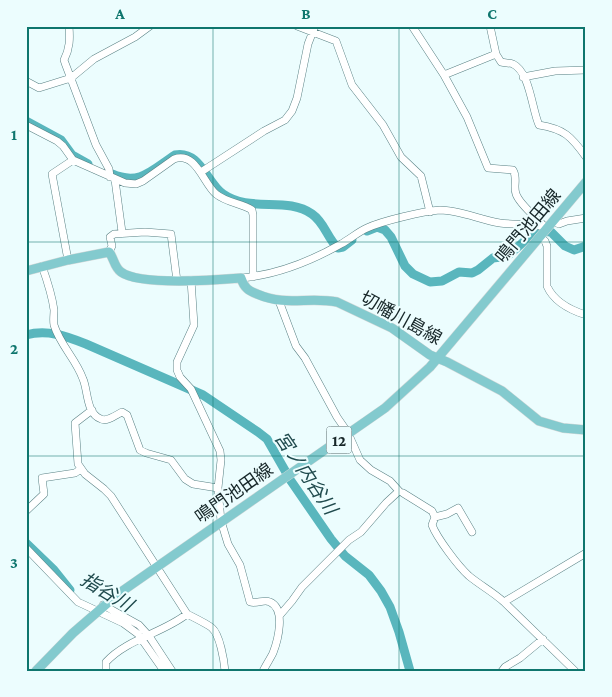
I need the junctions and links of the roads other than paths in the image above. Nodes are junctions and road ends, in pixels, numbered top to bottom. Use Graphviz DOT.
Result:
graph roads {
  1 [pos="69,26"];
  2 [pos="150,26"];
  3 [pos="297,26"];
  4 [pos="412,26"];
  5 [pos="490,26"];
  6 [pos="314,29"];
  7 [pos="496,54"];
  8 [pos="586,70"];
  9 [pos="444,75"];
  10 [pos="523,77"];
  11 [pos="71,78"];
  12 [pos="26,81"];
  13 [pos="26,125"];
  14 [pos="586,157"];
  15 [pos="73,160"];
  16 [pos="201,172"];
  17 [pos="111,176"];
  18 [pos="586,182"];
  19 [pos="430,212"];
  20 [pos="586,218"];
  21 [pos="546,229"];
  22 [pos="122,232"];
  23 [pos="109,252"];
  24 [pos="68,260"];
  25 [pos="42,266"];
  26 [pos="26,271"];
  27 [pos="253,277"];
  28 [pos="241,278"];
  29 [pos="191,280"];
  30 [pos="177,281"];
  31 [pos="279,301"];
  32 [pos="586,315"];
  33 [pos="438,358"];
  34 [pos="92,410"];
  35 [pos="586,430"];
  36 [pos="348,433"];
  37 [pos="81,469"];
  38 [pos="218,488"];
  39 [pos="403,493"];
  40 [pos="26,511"];
  41 [pos="435,517"];
  42 [pos="221,522"];
  43 [pos="472,532"];
  44 [pos="26,548"];
  45 [pos="586,553"];
  46 [pos="157,566"];
  47 [pos="504,602"];
  48 [pos="99,609"];
  49 [pos="187,614"];
  50 [pos="280,615"];
  51 [pos="145,638"];
  52 [pos="543,639"];
  53 [pos="36,671"];
  54 [pos="106,671"];
  55 [pos="164,671"];
  56 [pos="172,671"];
  57 [pos="225,671"];
  58 [pos="263,671"];
  59 [pos="502,671"];
  60 [pos="574,671"];
  1 -- 11 [label="street"];
  2 -- 11 [label="street"];
  3 -- 6 [label="street"];
  4 -- 9 [label="street"];
  5 -- 7 [label="street"];
  6 -- 16 [label="street"];
  6 -- 19 [label="street"];
  7 -- 9 [label="street"];
  7 -- 10 [label="street"];
  8 -- 10 [label="street"];
  9 -- 21 [label="street"];
  10 -- 14 [label="street"];
  11 -- 12 [label="street"];
  11 -- 17 [label="street"];
  13 -- 15 [label="street"];
  15 -- 17 [label="street"];
  15 -- 24 [label="street"];
  16 -- 17 [label="street"];
  16 -- 27 [label="street"];
  17 -- 22 [label="street"];
  18 -- 21 [label="main road, 鳴門池田線 / 12"];
  19 -- 21 [label="street"];
  19 -- 27 [label="street"];
  20 -- 21 [label="street"];
  21 -- 32 [label="street"];
  21 -- 33 [label="main road, 鳴門池田線 / 12"];
  22 -- 23 [label="street"];
  22 -- 30 [label="street"];
  23 -- 24 [label="main road"];
  23 -- 30 [label="main road"];
  24 -- 25 [label="main road"];
  25 -- 26 [label="main road"];
  25 -- 34 [label="street"];
  27 -- 28 [label="street"];
  28 -- 29 [label="main road"];
  28 -- 31 [label="main road, 切幡川島線"];
  29 -- 30 [label="main road"];
  29 -- 38 [label="street"];
  31 -- 33 [label="main road, 切幡川島線"];
  31 -- 36 [label="street"];
  33 -- 35 [label="main road, 切幡川島線"];
  33 -- 36 [label="main road, 鳴門池田線 / 12"];
  34 -- 37 [label="street"];
  34 -- 38 [label="street"];
  36 -- 42 [label="main road, 鳴門池田線 / 12"];
  36 -- 50 [label="street"];
  37 -- 40 [label="street"];
  37 -- 46 [label="street"];
  38 -- 42 [label="street"];
  39 -- 41 [label="street"];
  41 -- 43 [label="street"];
  41 -- 47 [label="street"];
  42 -- 46 [label="main road, 鳴門池田線 / 12"];
  42 -- 50 [label="street"];
  44 -- 48 [label="street"];
  45 -- 47 [label="street"];
  46 -- 48 [label="main road, 鳴門池田線 / 12"];
  46 -- 49 [label="street"];
  47 -- 52 [label="street"];
  48 -- 51 [label="street"];
  48 -- 53 [label="main road, 鳴門池田線 / 12"];
  49 -- 51 [label="street"];
  49 -- 57 [label="street"];
  50 -- 58 [label="street"];
  51 -- 54 [label="street"];
  51 -- 55 [label="street"];
  51 -- 56 [label="street"];
  52 -- 59 [label="street"];
  52 -- 60 [label="street"];
}
